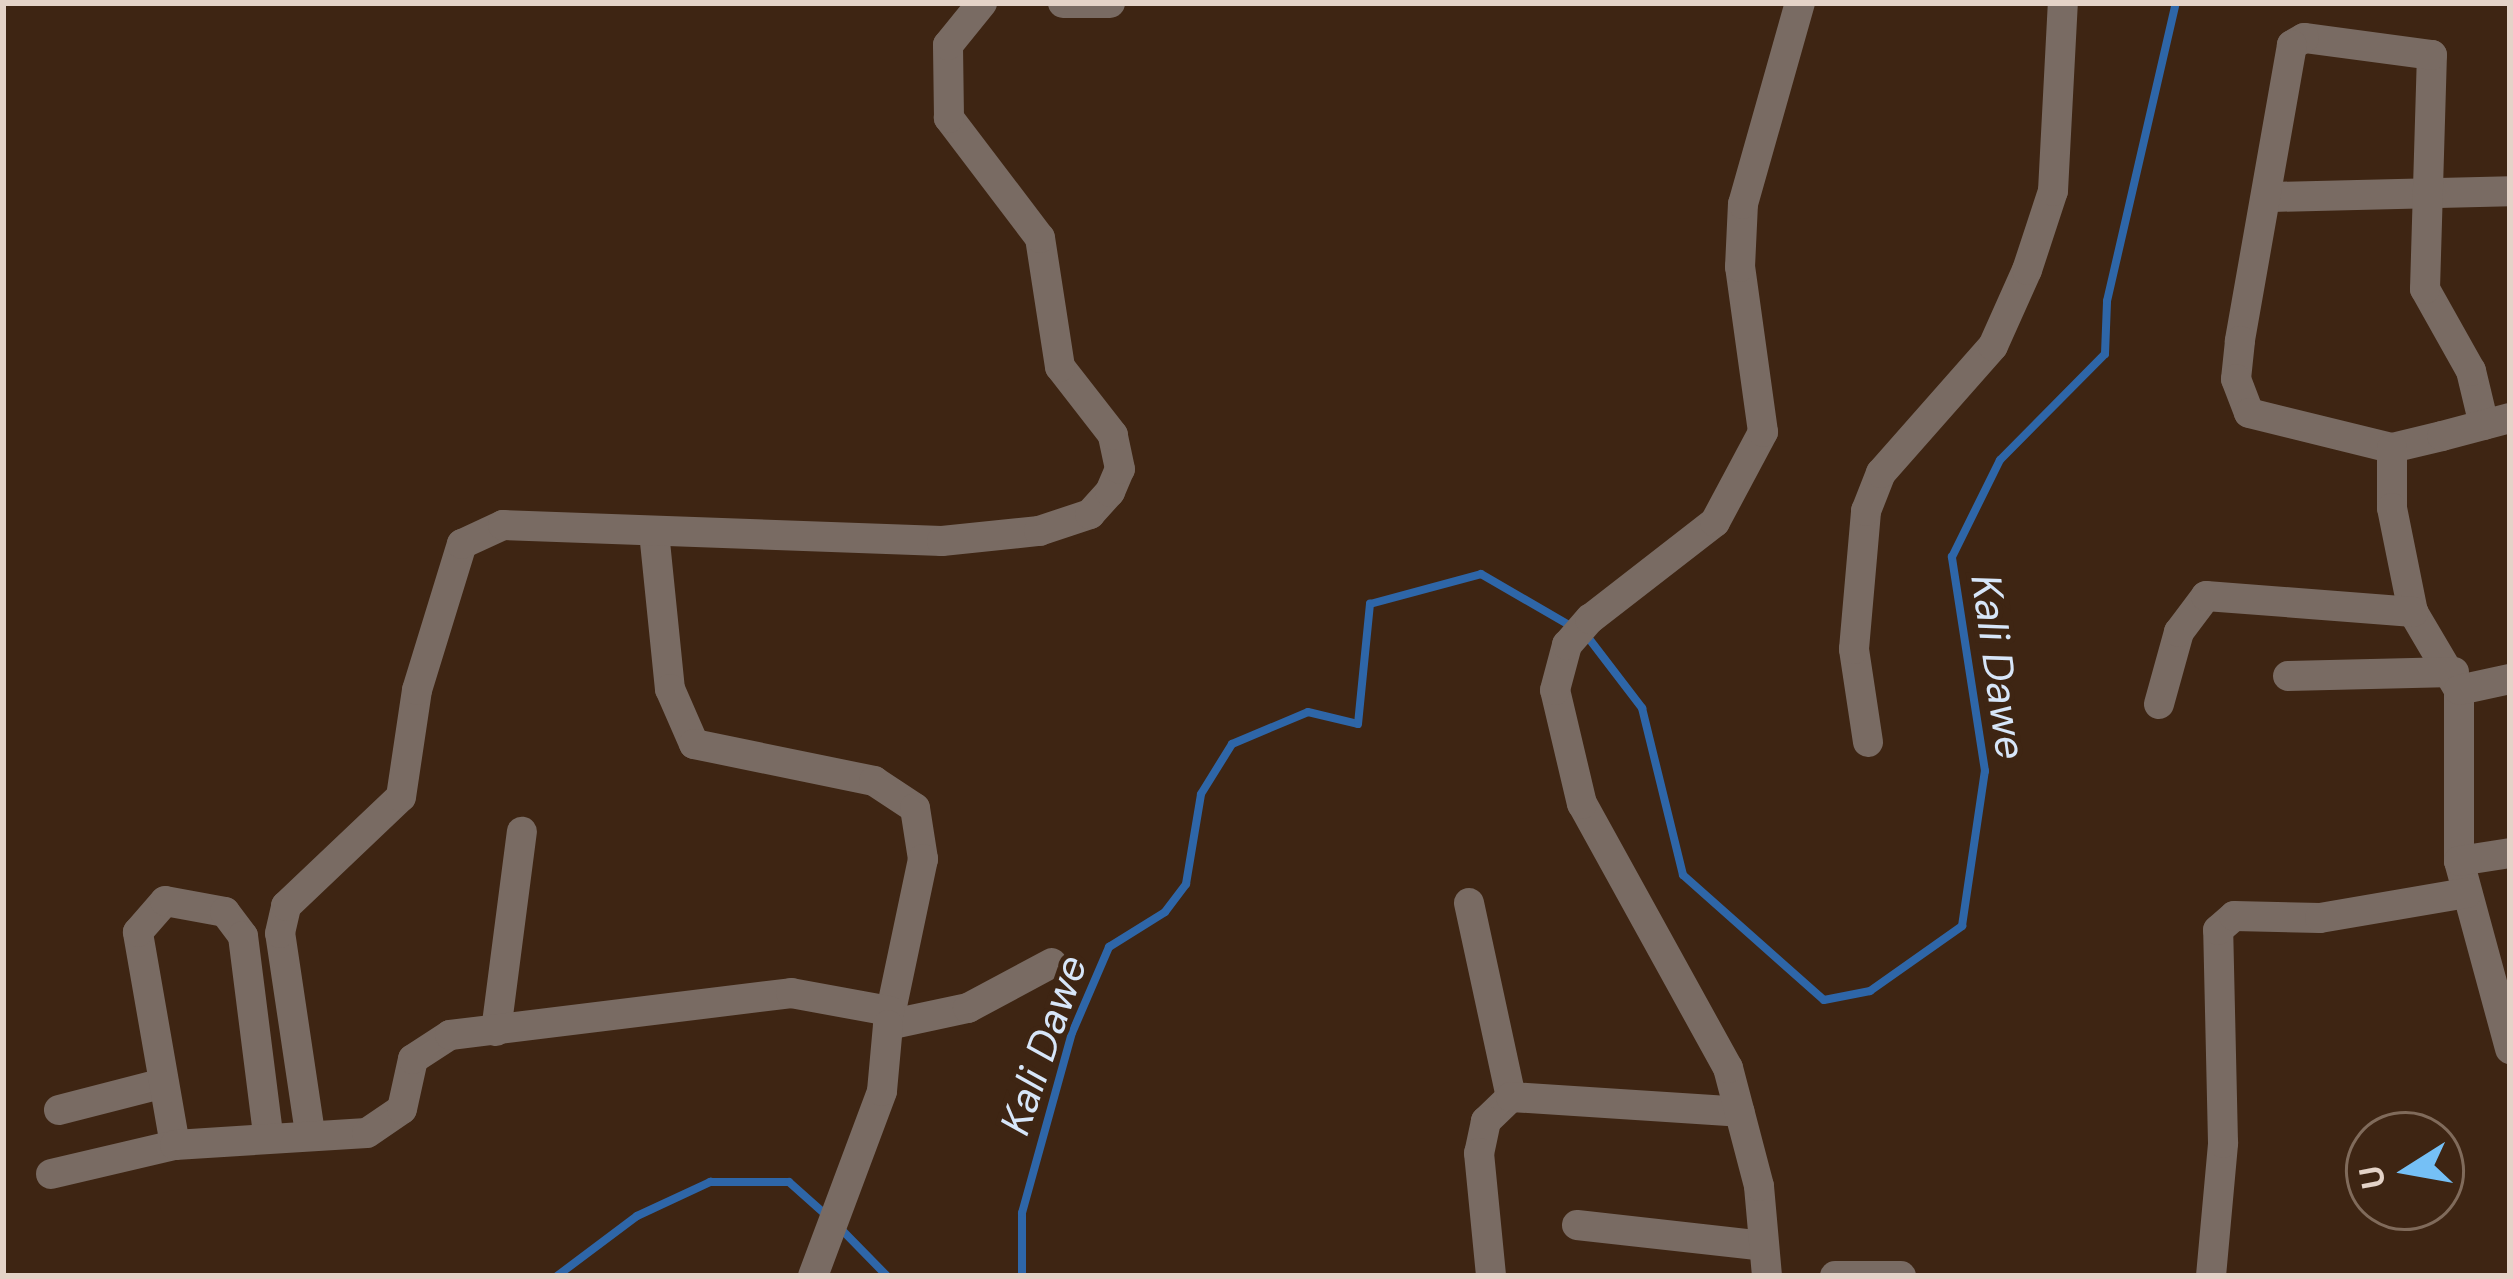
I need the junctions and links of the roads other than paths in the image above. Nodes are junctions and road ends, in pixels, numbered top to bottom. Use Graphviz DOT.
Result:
graph roads {
  1 [pos="982,3"];
  2 [pos="1064,3"];
  3 [pos="1110,3"];
  4 [pos="1800,3"];
  5 [pos="2063,3"];
  6 [pos="2510,191"];
  7 [pos="2272,197"];
  8 [pos="2430,200"];
  9 [pos="2497,422"];
  10 [pos="2392,448"];
  11 [pos="654,532"];
  12 [pos="2414,612"];
  13 [pos="2288,676"];
  14 [pos="2510,679"];
  15 [pos="2457,681"];
  16 [pos="2159,704"];
  17 [pos="1868,742"];
  18 [pos="522,832"];
  19 [pos="2510,853"];
  20 [pos="2458,861"];
  21 [pos="2467,893"];
  22 [pos="1469,903"];
  23 [pos="1052,963"];
  24 [pos="888,1018"];
  25 [pos="496,1031"];
  26 [pos="2510,1049"];
  27 [pos="164,1083"];
  28 [pos="1511,1097"];
  29 [pos="59,1110"];
  30 [pos="1740,1112"];
  31 [pos="268,1133"];
  32 [pos="310,1133"];
  33 [pos="175,1145"];
  34 [pos="51,1174"];
  35 [pos="1577,1226"];
  36 [pos="1766,1261"];
  37 [pos="813,1276"];
  38 [pos="1491,1276"];
  39 [pos="1835,1276"];
  40 [pos="1901,1276"];
  41 [pos="2211,1276"];
  1 -- 11 [label="street"];
  2 -- 3 [label="street"];
  4 -- 30 [label="street"];
  5 -- 17 [label="street"];
  6 -- 8 [label="street"];
  7 -- 8 [label="street"];
  7 -- 8 [label="street"];
  7 -- 10 [label="street"];
  8 -- 9 [label="street"];
  9 -- 10 [label="street"];
  10 -- 12 [label="street"];
  11 -- 24 [label="street"];
  11 -- 32 [label="street"];
  12 -- 15 [label="street"];
  12 -- 16 [label="street"];
  13 -- 15 [label="street"];
  14 -- 15 [label="street"];
  15 -- 20 [label="street"];
  18 -- 25 [label="street"];
  19 -- 20 [label="street"];
  20 -- 21 [label="street"];
  21 -- 26 [label="street"];
  21 -- 41 [label="street"];
  22 -- 28 [label="street"];
  23 -- 24 [label="street"];
  24 -- 25 [label="street"];
  24 -- 37 [label="street"];
  25 -- 32 [label="street"];
  27 -- 29 [label="street"];
  27 -- 31 [label="street"];
  27 -- 33 [label="street"];
  28 -- 30 [label="street"];
  28 -- 38 [label="street"];
  30 -- 36 [label="street"];
  31 -- 32 [label="street"];
  31 -- 33 [label="street"];
  33 -- 34 [label="street"];
  35 -- 36 [label="street"];
  39 -- 40 [label="street"];
}
